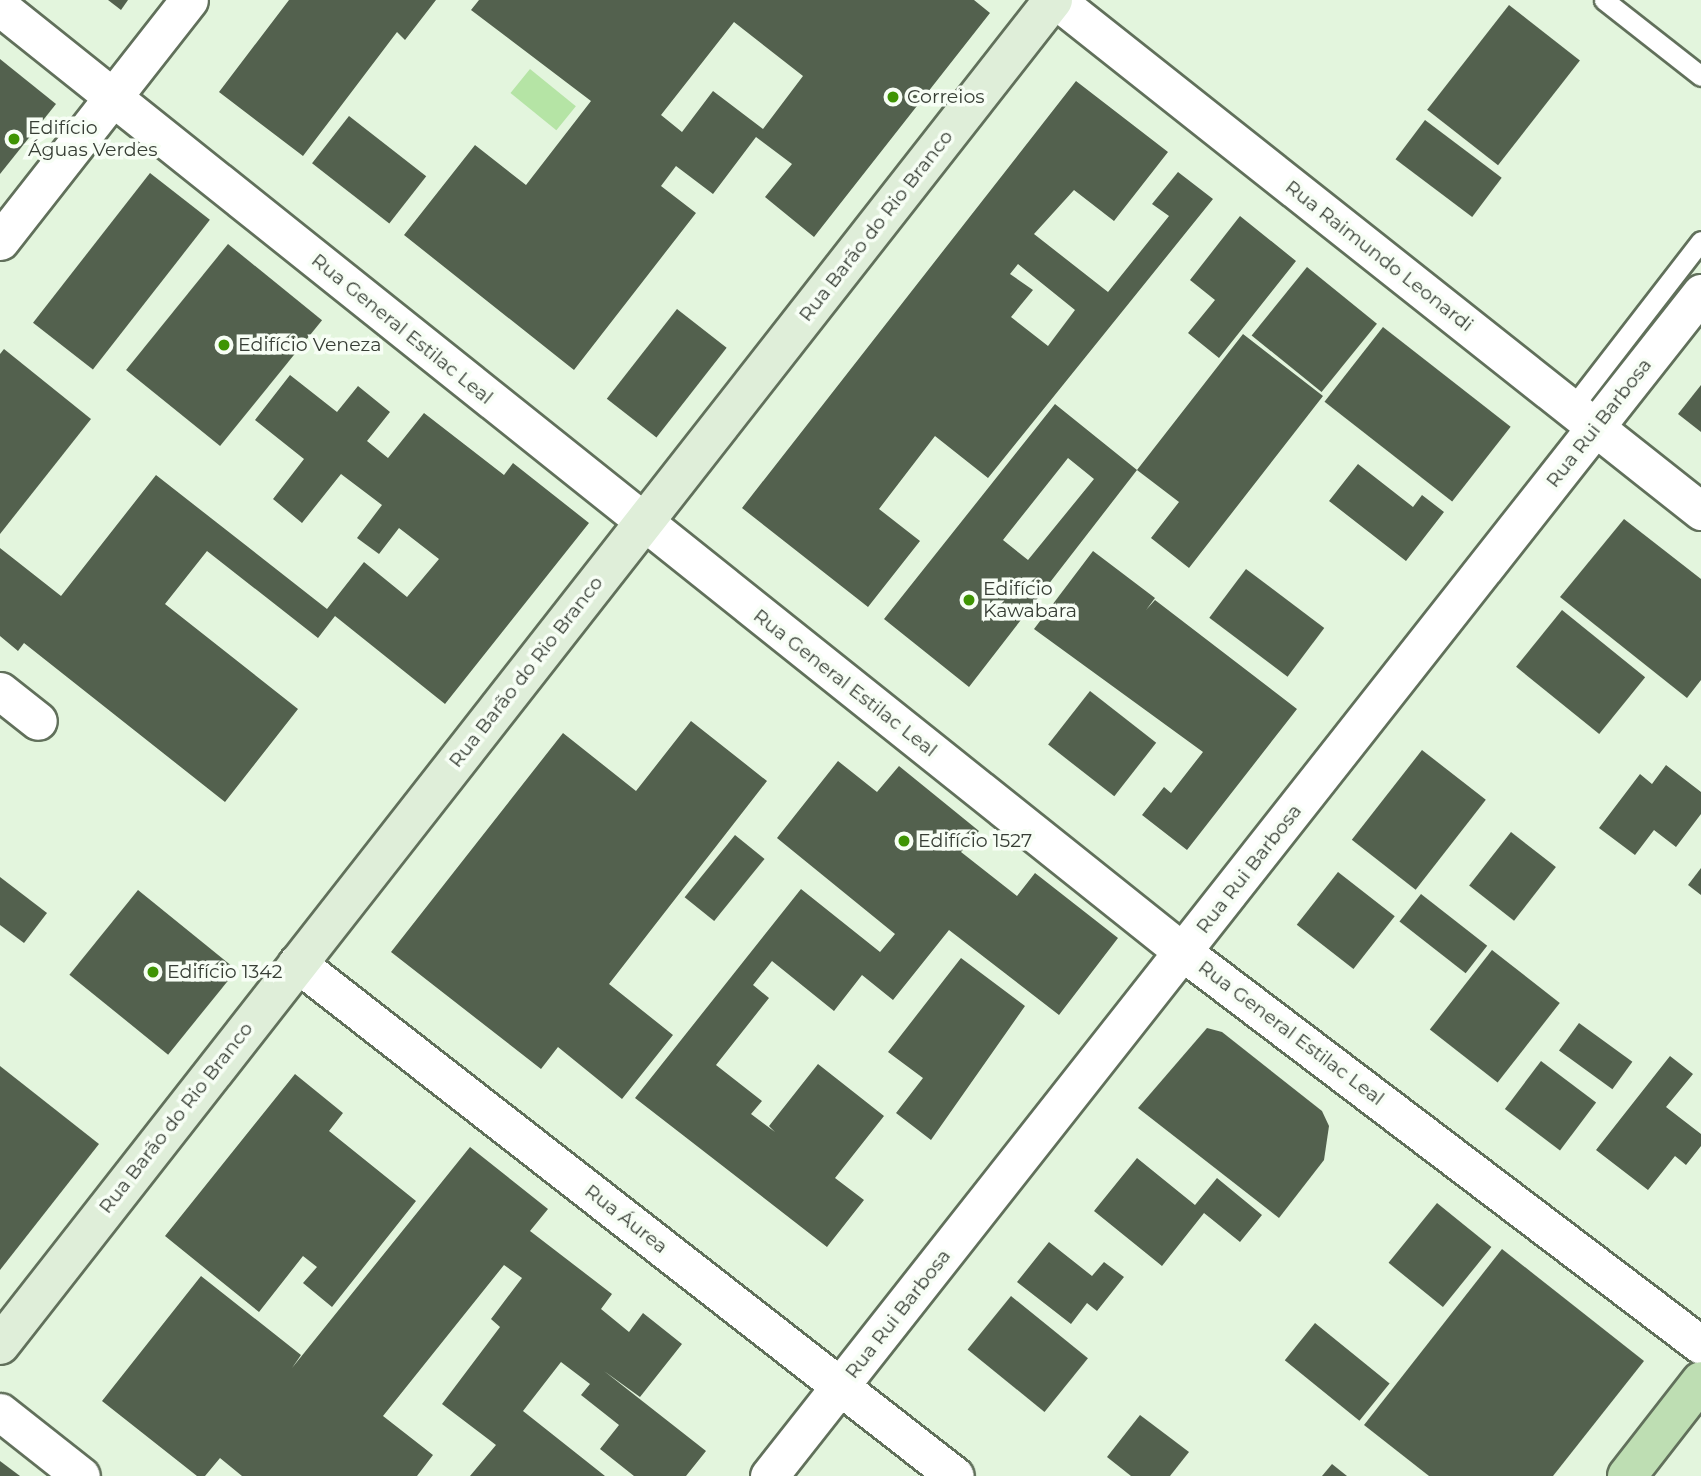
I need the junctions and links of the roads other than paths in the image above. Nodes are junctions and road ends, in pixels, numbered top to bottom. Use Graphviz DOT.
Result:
graph roads {
  1 [pos="189,0"];
  2 [pos="1055,0"];
  3 [pos="1604,0"];
  4 [pos="0,7"];
  5 [pos="1701,76"];
  6 [pos="111,97"];
  7 [pos="0,242"];
  8 [pos="1701,242"];
  9 [pos="1701,293"];
  10 [pos="1583,418"];
  11 [pos="1701,511"];
  12 [pos="643,522"];
  13 [pos="0,691"];
  14 [pos="38,720"];
  15 [pos="1184,952"];
  16 [pos="298,963"];
  17 [pos="0,1345"];
  18 [pos="1701,1345"];
  19 [pos="1701,1381"];
  20 [pos="840,1386"];
  21 [pos="0,1412"];
  22 [pos="81,1476"];
  23 [pos="769,1476"];
  24 [pos="955,1476"];
  25 [pos="1627,1476"];
  1 -- 6 [label="street"];
  2 -- 10 [label="street, Rua Raimundo Leonardi"];
  2 -- 12 [label="street, Rua Barão do Rio Branco"];
  3 -- 5 [label="lane"];
  4 -- 6 [label="street, Rua General Estilac Leal"];
  6 -- 7 [label="street"];
  6 -- 12 [label="street, Rua General Estilac Leal"];
  8 -- 10 [label="lane"];
  9 -- 10 [label="street, Rua Rui Barbosa"];
  10 -- 11 [label="street, Rua Raimundo Leonardi"];
  10 -- 15 [label="street, Rua Rui Barbosa"];
  12 -- 15 [label="street, Rua General Estilac Leal"];
  12 -- 16 [label="street, Rua Barão do Rio Branco"];
  13 -- 14 [label="street"];
  15 -- 18 [label="street, Rua General Estilac Leal"];
  15 -- 20 [label="street, Rua Rui Barbosa"];
  16 -- 17 [label="street, Rua Barão do Rio Branco"];
  16 -- 20 [label="street, Rua Áurea"];
  19 -- 25 [label="main road"];
  20 -- 23 [label="street, Rua Rui Barbosa"];
  20 -- 24 [label="street, Rua Áurea"];
  21 -- 22 [label="street"];
}
